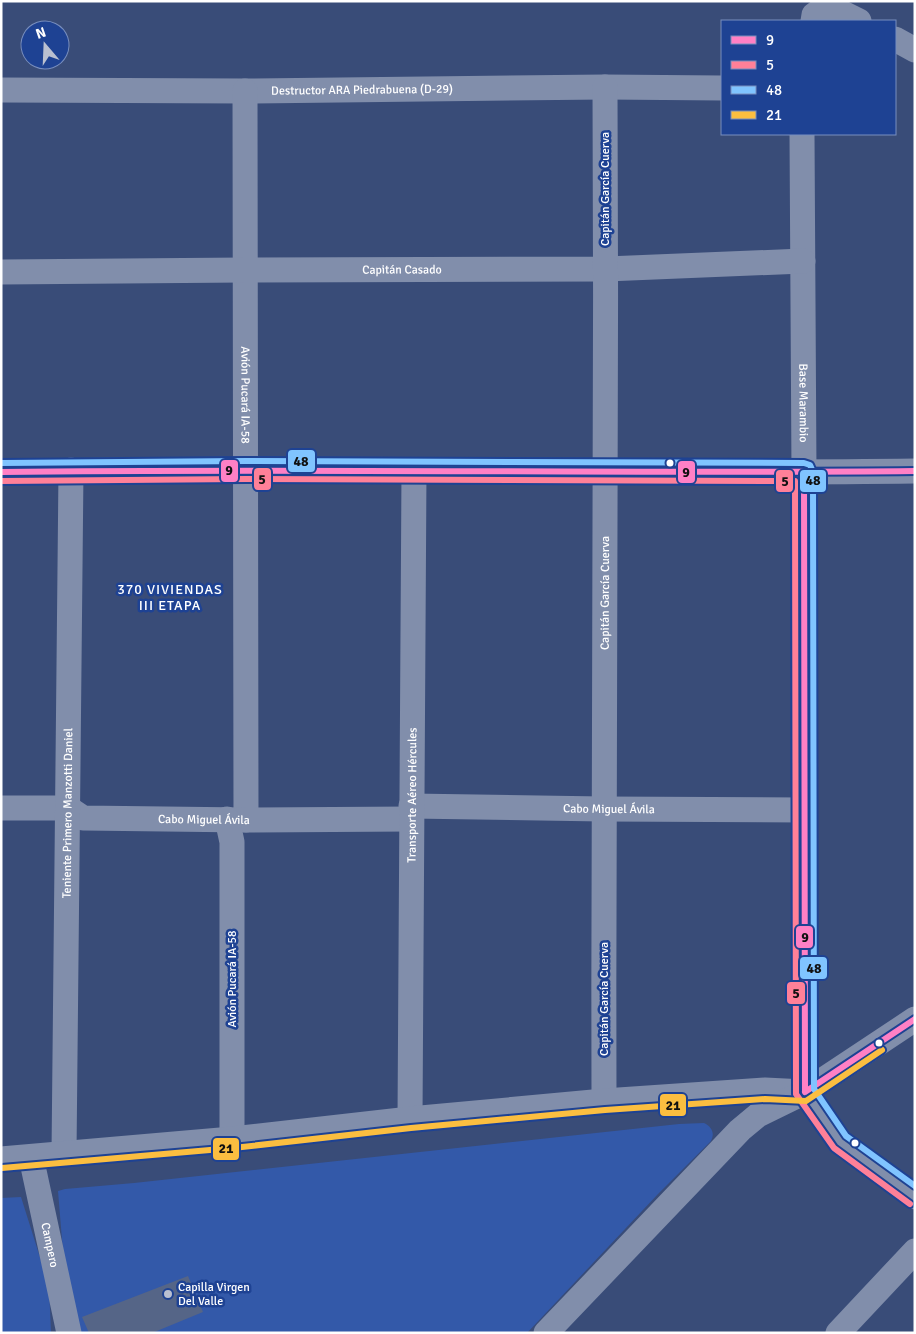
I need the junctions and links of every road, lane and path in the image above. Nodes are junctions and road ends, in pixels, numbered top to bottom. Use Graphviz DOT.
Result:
graph roads {
  1 [pos="820,13"];
  2 [pos="854,20"];
  3 [pos="896,40"];
  4 [pos="915,50"];
  5 [pos="605,87"];
  6 [pos="721,88"];
  7 [pos="1,90"];
  8 [pos="245,91"];
  9 [pos="802,135"];
  10 [pos="802,261"];
  11 [pos="606,269"];
  12 [pos="244,270"];
  13 [pos="1,272"];
  14 [pos="70,470"];
  15 [pos="245,470"];
  16 [pos="414,471"];
  17 [pos="915,471"];
  18 [pos="1,472"];
  19 [pos="605,472"];
  20 [pos="804,472"];
  21 [pos="1,808"];
  22 [pos="68,808"];
  23 [pos="603,809"];
  24 [pos="805,810"];
  25 [pos="411,812"];
  26 [pos="237,819"];
  27 [pos="915,1019"];
  28 [pos="804,1092"];
  29 [pos="604,1101"];
  30 [pos="410,1119"];
  31 [pos="232,1139"];
  32 [pos="64,1154"];
  33 [pos="31,1157"];
  34 [pos="1,1159"];
  35 [pos="915,1197"];
  36 [pos="915,1251"];
  37 [pos="69,1333"];
  38 [pos="546,1333"];
  39 [pos="838,1333"];
  1 -- 2 [label="street"];
  3 -- 4 [label="street"];
  5 -- 6 [label="street, Destructor ARA Piedrabuena (D-29)"];
  5 -- 8 [label="street, Destructor ARA Piedrabuena (D-29)"];
  5 -- 11 [label="street, Capitán García Cuerva"];
  7 -- 8 [label="street, Destructor ARA Piedrabuena (D-29)"];
  8 -- 12 [label="street, Avión Pucará IA-58"];
  9 -- 10 [label="street, Base Marambio"];
  10 -- 11 [label="street, Capitán Casado"];
  10 -- 20 [label="street, Base Marambio"];
  11 -- 12 [label="street, Capitán Casado"];
  11 -- 19 [label="street, Capitán García Cuerva"];
  12 -- 13 [label="street, Capitán Casado"];
  12 -- 15 [label="street, Avión Pucará IA-58"];
  14 -- 15 [label="street"];
  14 -- 18 [label="street"];
  14 -- 22 [label="street, Teniente Primero Manzotti Daniel"];
  15 -- 16 [label="street"];
  15 -- 26 [label="street, Avión Pucará IA-58"];
  16 -- 19 [label="street"];
  16 -- 25 [label="street, Transporte Aéreo Hércules"];
  17 -- 20 [label="street"];
  19 -- 20 [label="street"];
  19 -- 23 [label="street, Capitán García Cuerva"];
  20 -- 24 [label="street, Base Marambio"];
  21 -- 22 [label="street, Cabo Miguel Ávila"];
  22 -- 26 [label="street, Cabo Miguel Ávila"];
  22 -- 32 [label="street, Teniente Primero Manzotti Daniel"];
  23 -- 24 [label="street, Cabo Miguel Ávila"];
  23 -- 25 [label="street, Cabo Miguel Ávila"];
  23 -- 29 [label="street, Capitán García Cuerva"];
  24 -- 28 [label="street, Base Marambio"];
  25 -- 26 [label="street, Cabo Miguel Ávila"];
  25 -- 30 [label="street, Transporte Aéreo Hércules"];
  26 -- 31 [label="street, Avión Pucará IA-58"];
  27 -- 28 [label="street"];
  28 -- 29 [label="street"];
  28 -- 35 [label="street"];
  28 -- 38 [label="street"];
  29 -- 30 [label="street"];
  30 -- 31 [label="street"];
  31 -- 32 [label="street"];
  32 -- 33 [label="street"];
  33 -- 34 [label="street"];
  33 -- 37 [label="street, Campero"];
  36 -- 39 [label="street"];
}
